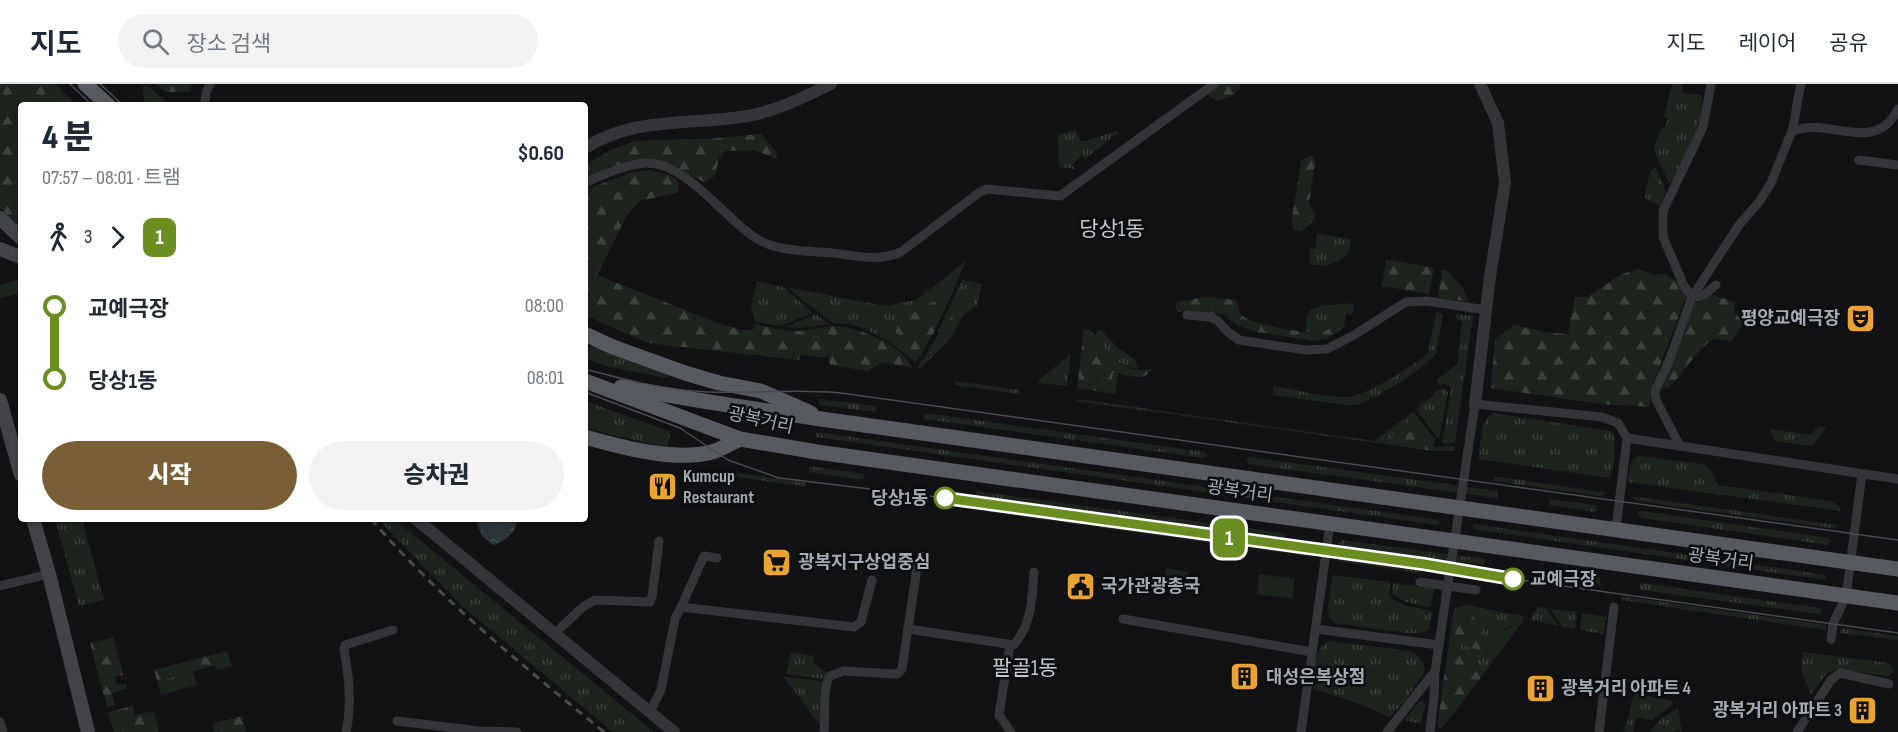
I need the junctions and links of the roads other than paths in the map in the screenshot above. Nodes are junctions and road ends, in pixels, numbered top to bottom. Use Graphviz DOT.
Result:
graph roads {
  1 [pos="85,84"];
  2 [pos="210,84"];
  3 [pos="831,84"];
  4 [pos="1214,84"];
  5 [pos="1480,84"];
  6 [pos="1711,84"];
  7 [pos="1801,84"];
  8 [pos="105,102"];
  9 [pos="205,102"];
  10 [pos="1898,109"];
  11 [pos="1793,131"];
  12 [pos="588,146"];
  13 [pos="1859,160"];
  14 [pos="1898,165"];
  15 [pos="588,182"];
  16 [pos="0,218"];
  17 [pos="11,228"];
  18 [pos="18,235"];
  19 [pos="0,247"];
  20 [pos="18,256"];
  21 [pos="1716,285"];
  22 [pos="1692,297"];
  23 [pos="1486,310"];
  24 [pos="1187,315"];
  25 [pos="588,335"];
  26 [pos="588,382"];
  27 [pos="588,382"];
  28 [pos="0,400"];
  29 [pos="1475,404"];
  30 [pos="821,419"];
  31 [pos="588,438"];
  32 [pos="1627,438"];
  33 [pos="740,439"];
  34 [pos="1680,447"];
  35 [pos="18,464"];
  36 [pos="1862,475"];
  37 [pos="1898,479"];
  38 [pos="34,522"];
  39 [pos="420,522"];
  40 [pos="1330,524"];
  41 [pos="1616,529"];
  42 [pos="659,541"];
  43 [pos="717,558"];
  44 [pos="918,561"];
  45 [pos="1850,562"];
  46 [pos="1898,569"];
  47 [pos="1034,572"];
  48 [pos="49,574"];
  49 [pos="872,580"];
  50 [pos="1420,582"];
  51 [pos="0,586"];
  52 [pos="1476,590"];
  53 [pos="1846,596"];
  54 [pos="1898,603"];
  55 [pos="681,607"];
  56 [pos="1614,607"];
  57 [pos="1123,619"];
  58 [pos="908,629"];
  59 [pos="1316,629"];
  60 [pos="393,630"];
  61 [pos="555,633"];
  62 [pos="1831,639"];
  63 [pos="1010,645"];
  64 [pos="1439,645"];
  65 [pos="1312,652"];
  66 [pos="1435,671"];
  67 [pos="1889,684"];
  68 [pos="650,712"];
  69 [pos="397,721"];
  70 [pos="0,722"];
  71 [pos="3,732"];
  72 [pos="88,732"];
  73 [pos="346,732"];
  74 [pos="517,732"];
  75 [pos="674,732"];
  76 [pos="824,732"];
  77 [pos="1011,732"];
  78 [pos="1301,732"];
  79 [pos="1387,732"];
  80 [pos="1430,732"];
  81 [pos="1599,732"];
  82 [pos="1797,732"];
  1 -- 8 [label="highway"];
  2 -- 9 [label="street"];
  3 -- 12 [label="street"];
  4 -- 15 [label="street"];
  5 -- 23 [label="street"];
  6 -- 22 [label="street"];
  7 -- 11 [label="street"];
  10 -- 11 [label="street"];
  11 -- 22 [label="street"];
  13 -- 14 [label="street"];
  16 -- 17 [label="main road"];
  17 -- 18 [label="main road"];
  17 -- 19 [label="main road"];
  19 -- 20 [label="main road"];
  21 -- 22 [label="street"];
  22 -- 34 [label="street"];
  23 -- 24 [label="street"];
  23 -- 29 [label="street"];
  25 -- 30 [label="highway"];
  26 -- 30 [label="highway, 광복거리"];
  27 -- 33 [label="highway, 광복거리"];
  28 -- 35 [label="main road"];
  29 -- 32 [label="street"];
  29 -- 64 [label="street"];
  30 -- 41 [label="highway, 광복거리"];
  31 -- 33 [label="highway"];
  32 -- 34 [label="street"];
  32 -- 41 [label="street"];
  33 -- 40 [label="highway, 광복거리"];
  34 -- 36 [label="street"];
  36 -- 37 [label="street"];
  36 -- 45 [label="street"];
  38 -- 48 [label="main road"];
  39 -- 61 [label="street"];
  40 -- 53 [label="highway, 광복거리"];
  40 -- 59 [label="street"];
  41 -- 45 [label="highway, 광복거리"];
  42 -- 61 [label="street"];
  43 -- 55 [label="street"];
  44 -- 58 [label="street"];
  45 -- 46 [label="highway, 광복거리"];
  45 -- 53 [label="street"];
  47 -- 63 [label="street"];
  48 -- 51 [label="street"];
  48 -- 72 [label="main road"];
  49 -- 55 [label="street"];
  50 -- 52 [label="street"];
  53 -- 54 [label="highway, 광복거리"];
  53 -- 62 [label="street"];
  55 -- 68 [label="street"];
  56 -- 81 [label="street"];
  57 -- 65 [label="street"];
  58 -- 63 [label="street"];
  58 -- 76 [label="street"];
  59 -- 64 [label="street"];
  59 -- 65 [label="street"];
  60 -- 73 [label="street"];
  61 -- 68 [label="street"];
  63 -- 77 [label="street"];
  64 -- 66 [label="street"];
  65 -- 78 [label="street"];
  66 -- 79 [label="street"];
  66 -- 80 [label="street"];
  67 -- 82 [label="street"];
  68 -- 75 [label="street"];
  69 -- 74 [label="street"];
  70 -- 71 [label="street"];
}
